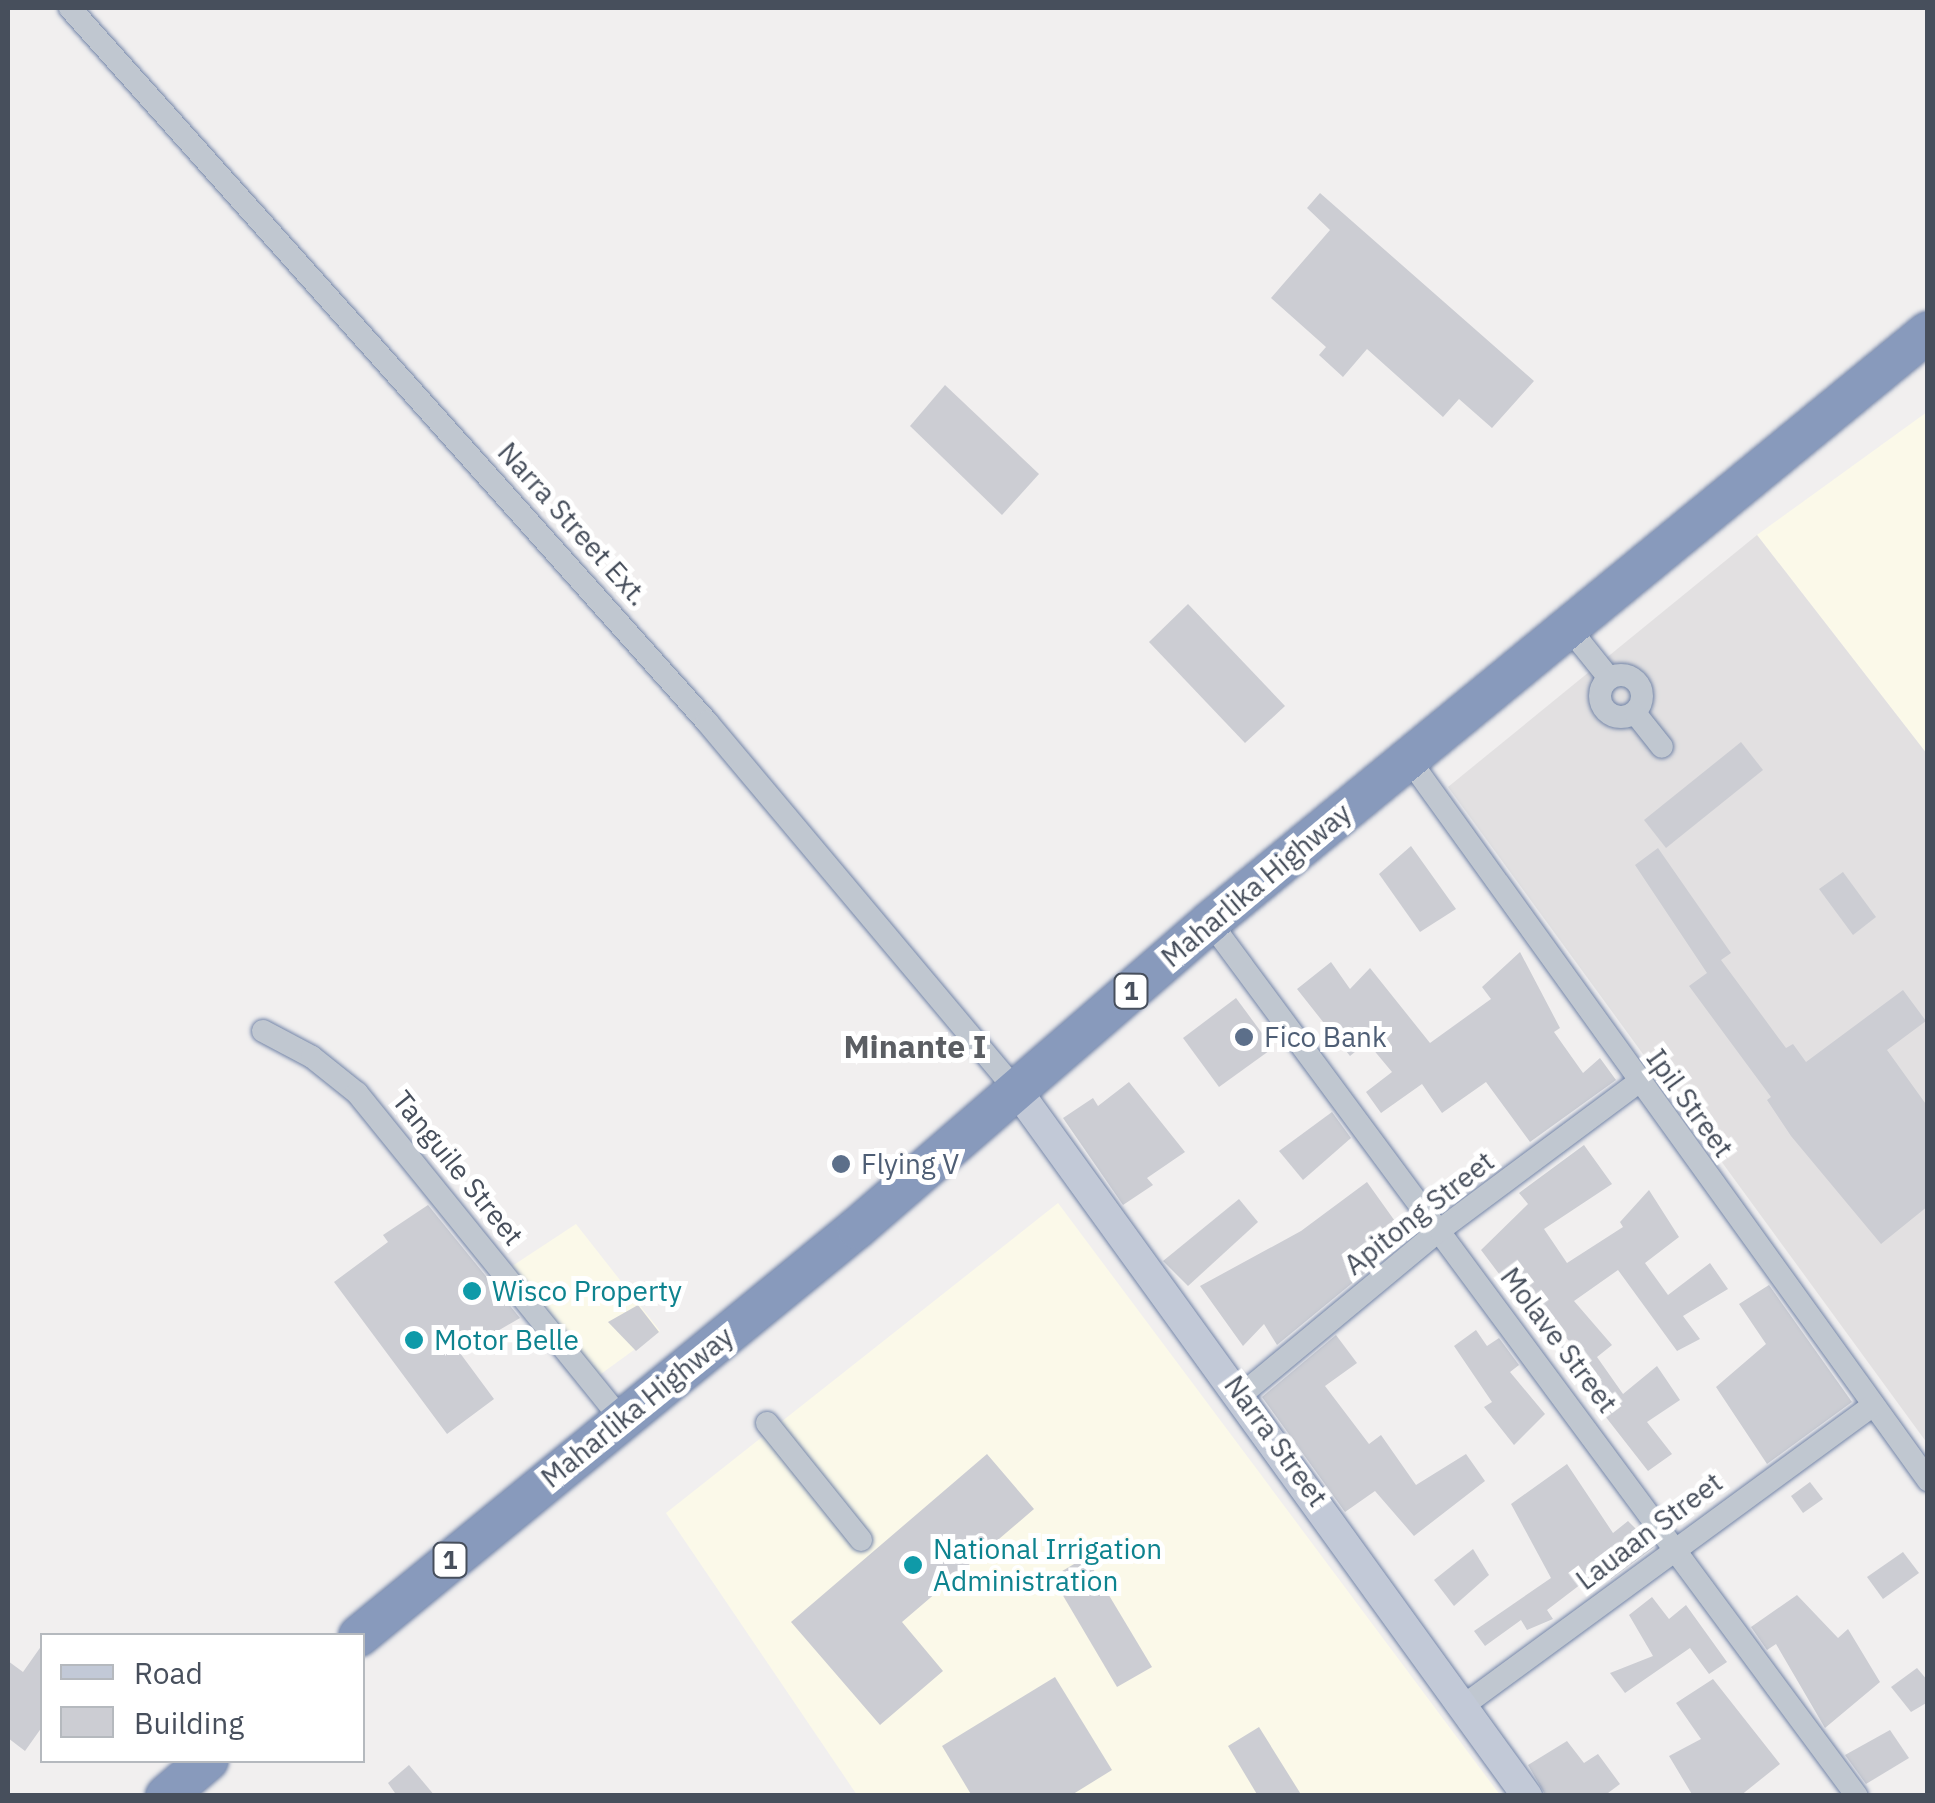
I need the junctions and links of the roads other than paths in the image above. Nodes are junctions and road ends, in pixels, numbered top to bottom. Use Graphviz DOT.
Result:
graph roads {
  1 [pos="70,8"];
  2 [pos="1928,332"];
  3 [pos="1568,628"];
  4 [pos="1662,747"];
  5 [pos="1408,758"];
  6 [pos="1210,922"];
  7 [pos="263,1031"];
  8 [pos="1638,1083"];
  9 [pos="1018,1092"];
  10 [pos="1440,1230"];
  11 [pos="1241,1394"];
  12 [pos="1872,1406"];
  13 [pos="619,1418"];
  14 [pos="767,1423"];
  15 [pos="1928,1480"];
  16 [pos="861,1540"];
  17 [pos="1677,1549"];
  18 [pos="363,1633"];
  19 [pos="1464,1706"];
  20 [pos="204,1763"];
  21 [pos="166,1796"];
  22 [pos="1527,1796"];
  23 [pos="1857,1796"];
  1 -- 9 [label="street, Narra Street Ext."];
  2 -- 3 [label="highway, Maharlika Highway / 1"];
  3 -- 4 [label="street"];
  3 -- 5 [label="highway, Maharlika Highway / 1"];
  5 -- 6 [label="highway, Maharlika Highway / 1"];
  5 -- 8 [label="street, Ipil Street"];
  6 -- 9 [label="highway, Maharlika Highway / 1"];
  6 -- 10 [label="street, Molave Street"];
  7 -- 13 [label="street, Tanguile Street"];
  8 -- 10 [label="street, Apitong Street"];
  8 -- 12 [label="street, Ipil Street"];
  9 -- 11 [label="street, Narra Street"];
  9 -- 13 [label="highway, Maharlika Highway / 1"];
  10 -- 11 [label="street, Apitong Street"];
  10 -- 17 [label="street, Molave Street"];
  11 -- 19 [label="street, Narra Street"];
  12 -- 15 [label="street, Ipil Street"];
  12 -- 17 [label="street, Lauaan Street"];
  13 -- 18 [label="highway, Maharlika Highway / 1"];
  14 -- 16 [label="street"];
  17 -- 19 [label="street, Lauaan Street"];
  17 -- 23 [label="street, Molave Street"];
  19 -- 22 [label="street, Narra Street"];
  20 -- 21 [label="highway"];
}
